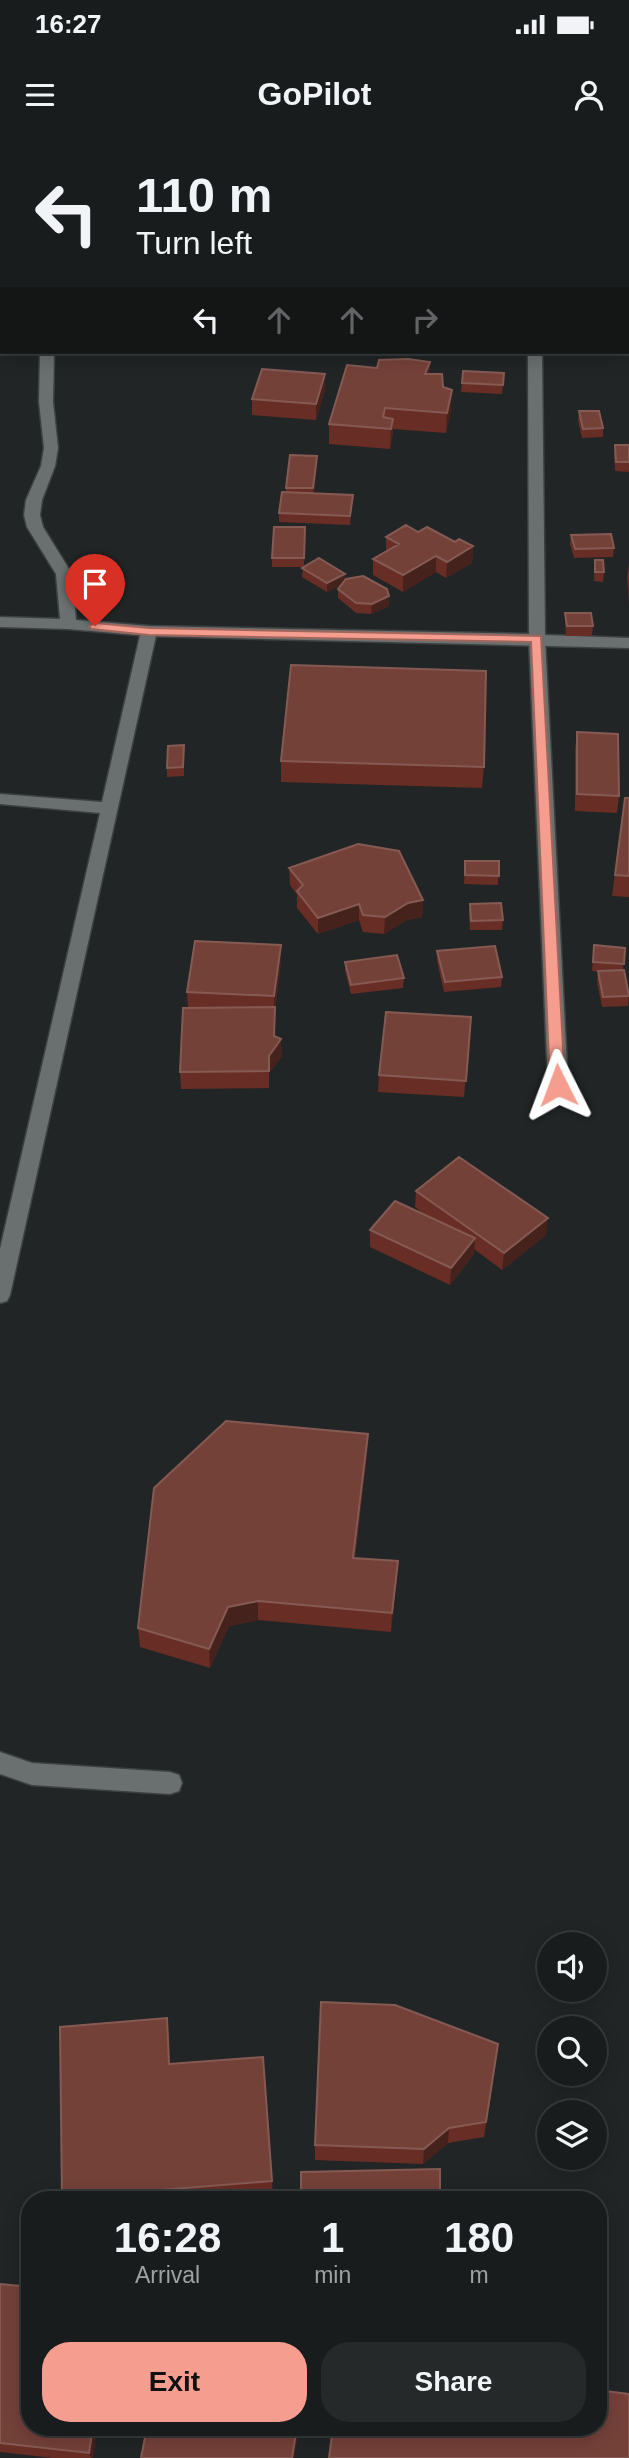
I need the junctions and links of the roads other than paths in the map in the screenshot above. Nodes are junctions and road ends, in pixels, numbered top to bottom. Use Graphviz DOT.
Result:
graph roads {
  1 [pos="47,354"];
  2 [pos="535,354"];
  3 [pos="0,622"];
  4 [pos="68,624"];
  5 [pos="149,631"];
  6 [pos="537,639"];
  7 [pos="629,643"];
  8 [pos="0,799"];
  9 [pos="110,808"];
  10 [pos="558,1085"];
  11 [pos="0,1295"];
  12 [pos="0,1763"];
  13 [pos="170,1783"];
  1 -- 4 [label="street"];
  2 -- 6 [label="street"];
  3 -- 4 [label="street"];
  4 -- 5 [label="street"];
  5 -- 6 [label="street"];
  5 -- 9 [label="street"];
  6 -- 7 [label="street"];
  6 -- 10 [label="street"];
  8 -- 9 [label="street"];
  9 -- 11 [label="street"];
  12 -- 13 [label="street"];
}
